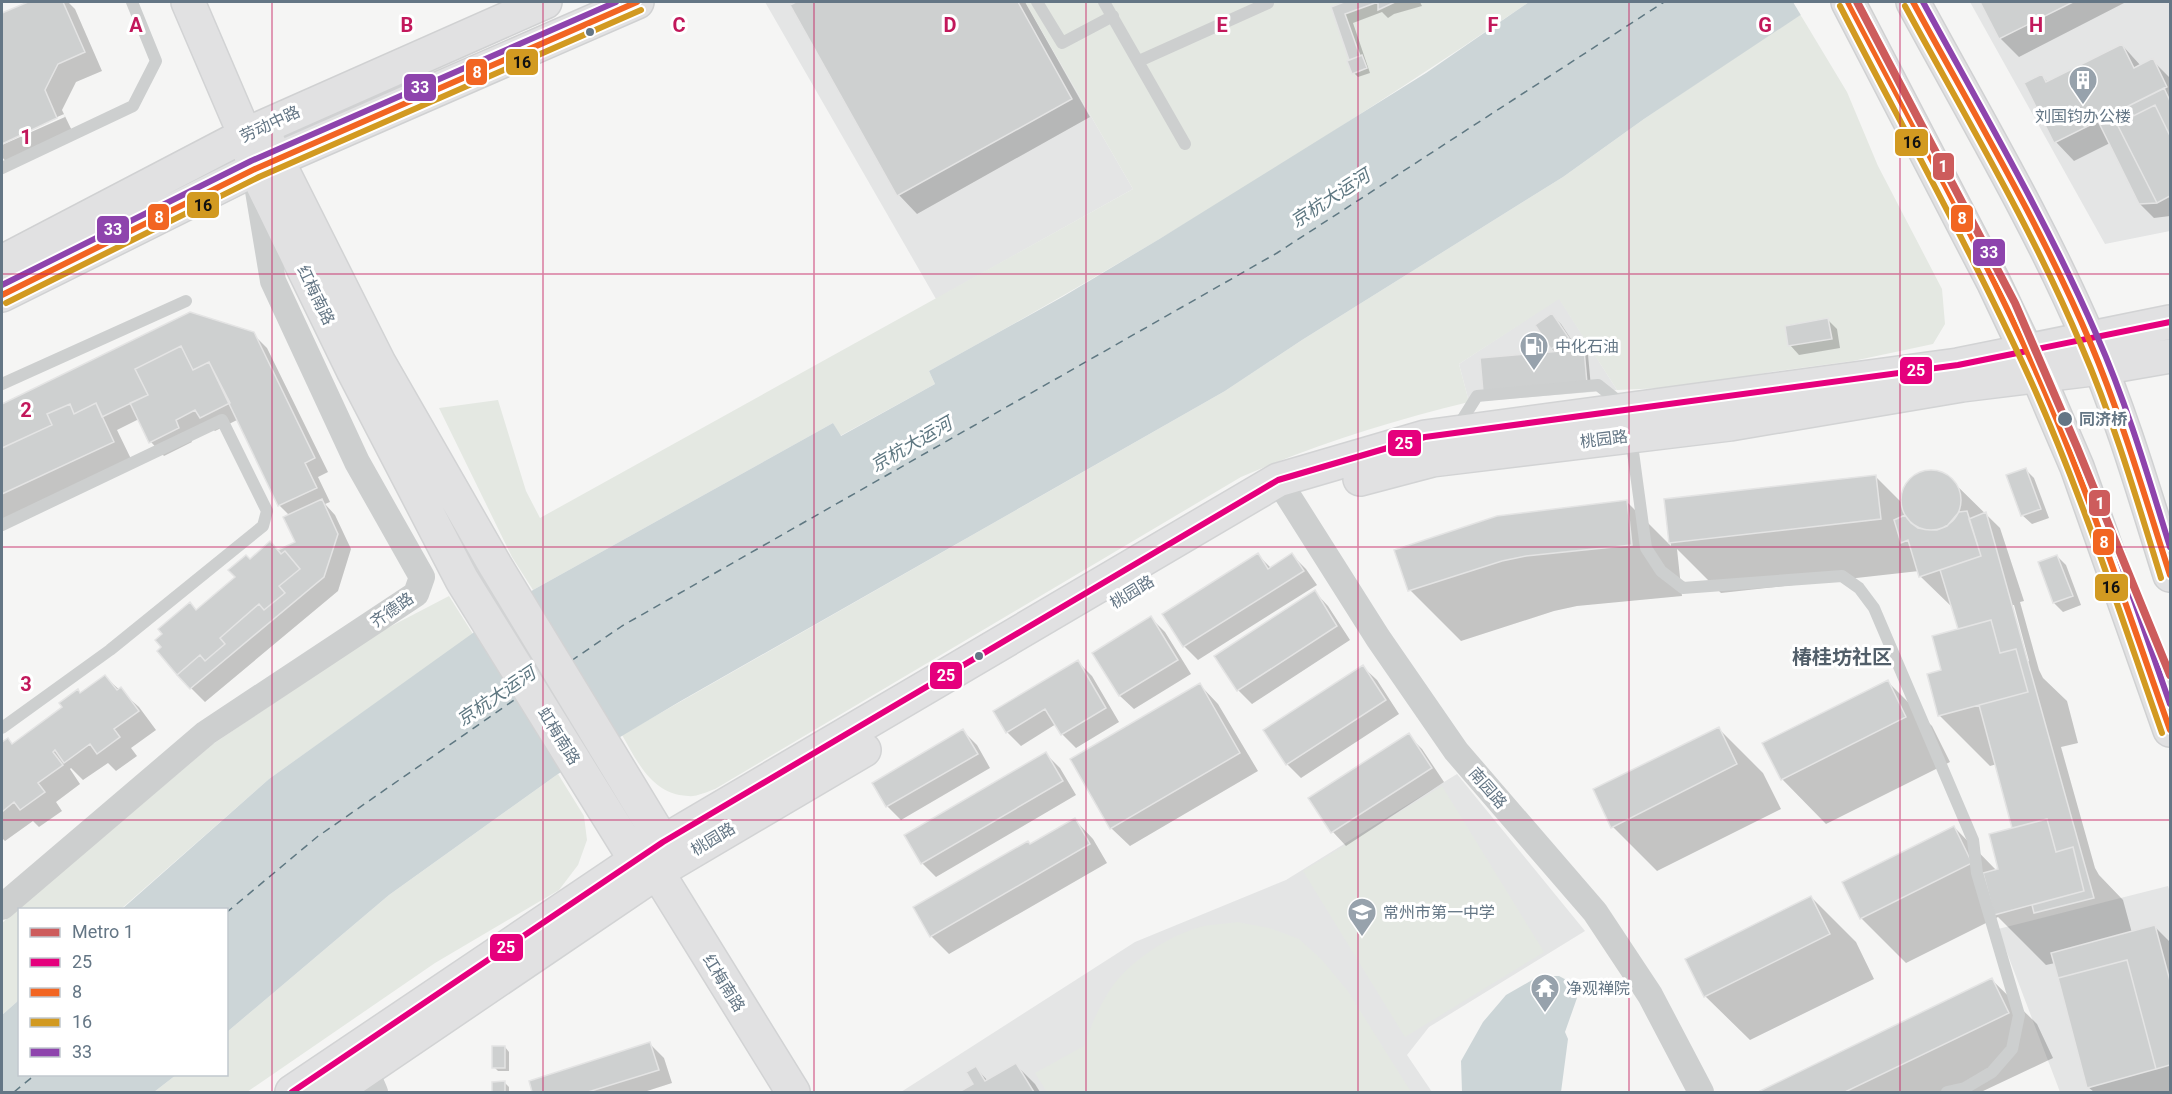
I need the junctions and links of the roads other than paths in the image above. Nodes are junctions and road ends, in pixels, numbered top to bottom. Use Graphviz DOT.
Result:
graph roads {
  1 [pos="132,2"];
  2 [pos="188,2"];
  3 [pos="206,2"];
  4 [pos="545,2"];
  5 [pos="637,2"];
  6 [pos="1038,2"];
  7 [pos="1104,2"];
  8 [pos="1848,2"];
  9 [pos="1268,3"];
  10 [pos="1914,3"];
  11 [pos="1113,16"];
  12 [pos="1138,61"];
  13 [pos="253,131"];
  14 [pos="1185,144"];
  15 [pos="266,165"];
  16 [pos="2,168"];
  17 [pos="2,262"];
  18 [pos="2,295"];
  19 [pos="186,301"];
  20 [pos="2170,322"];
  21 [pos="2088,337"];
  22 [pos="2170,356"];
  23 [pos="2032,363"];
  24 [pos="2101,368"];
  25 [pos="2,384"];
  26 [pos="1630,423"];
  27 [pos="1283,489"];
  28 [pos="2,525"];
  29 [pos="495,565"];
  30 [pos="2170,575"];
  31 [pos="462,580"];
  32 [pos="2,728"];
  33 [pos="2170,729"];
  34 [pos="645,812"];
  35 [pos="618,831"];
  36 [pos="652,858"];
  37 [pos="5,897"];
  38 [pos="371,1082"];
  39 [pos="292,1092"];
  40 [pos="333,1092"];
  41 [pos="793,1092"];
  42 [pos="1701,1092"];
  43 [pos="1947,1092"];
  1 -- 16 [label="lane"];
  2 -- 13 [label="main road, 红梅南路"];
  3 -- 13 [label="main road, 红梅南路"];
  4 -- 13 [label="main road, 劳动中路"];
  5 -- 15 [label="main road"];
  6 -- 11 [label="lane"];
  7 -- 11 [label="lane"];
  8 -- 23 [label="main road"];
  9 -- 12 [label="lane"];
  10 -- 21 [label="main road"];
  11 -- 12 [label="lane"];
  12 -- 14 [label="lane"];
  13 -- 15 [label="main road, 红梅南路"];
  13 -- 17 [label="main road, 劳动中路"];
  15 -- 18 [label="main road"];
  15 -- 29 [label="main road, 红梅南路"];
  15 -- 31 [label="main road, 红梅南路"];
  15 -- 37 [label="street, 齐德路"];
  19 -- 25 [label="lane"];
  20 -- 21 [label="main road"];
  21 -- 23 [label="main road"];
  21 -- 24 [label="main road"];
  22 -- 24 [label="main road"];
  23 -- 24 [label="main road"];
  23 -- 26 [label="main road, 桃园路"];
  23 -- 33 [label="main road"];
  24 -- 30 [label="main road"];
  26 -- 27 [label="main road, 桃园路"];
  26 -- 27 [label="main road, 桃园路"];
  26 -- 43 [label="lane"];
  27 -- 36 [label="main road, 桃园路"];
  27 -- 42 [label="street, 南园路"];
  28 -- 32 [label="lane"];
  29 -- 34 [label="main road, 虹梅南路"];
  31 -- 35 [label="main road, 虹梅南路"];
  34 -- 36 [label="main road, 红梅南路"];
  35 -- 36 [label="main road, 红梅南路"];
  36 -- 38 [label="main road, 桃园路"];
  36 -- 39 [label="main road"];
  36 -- 41 [label="main road, 红梅南路"];
  38 -- 40 [label="main road, 桃园路"];
}
